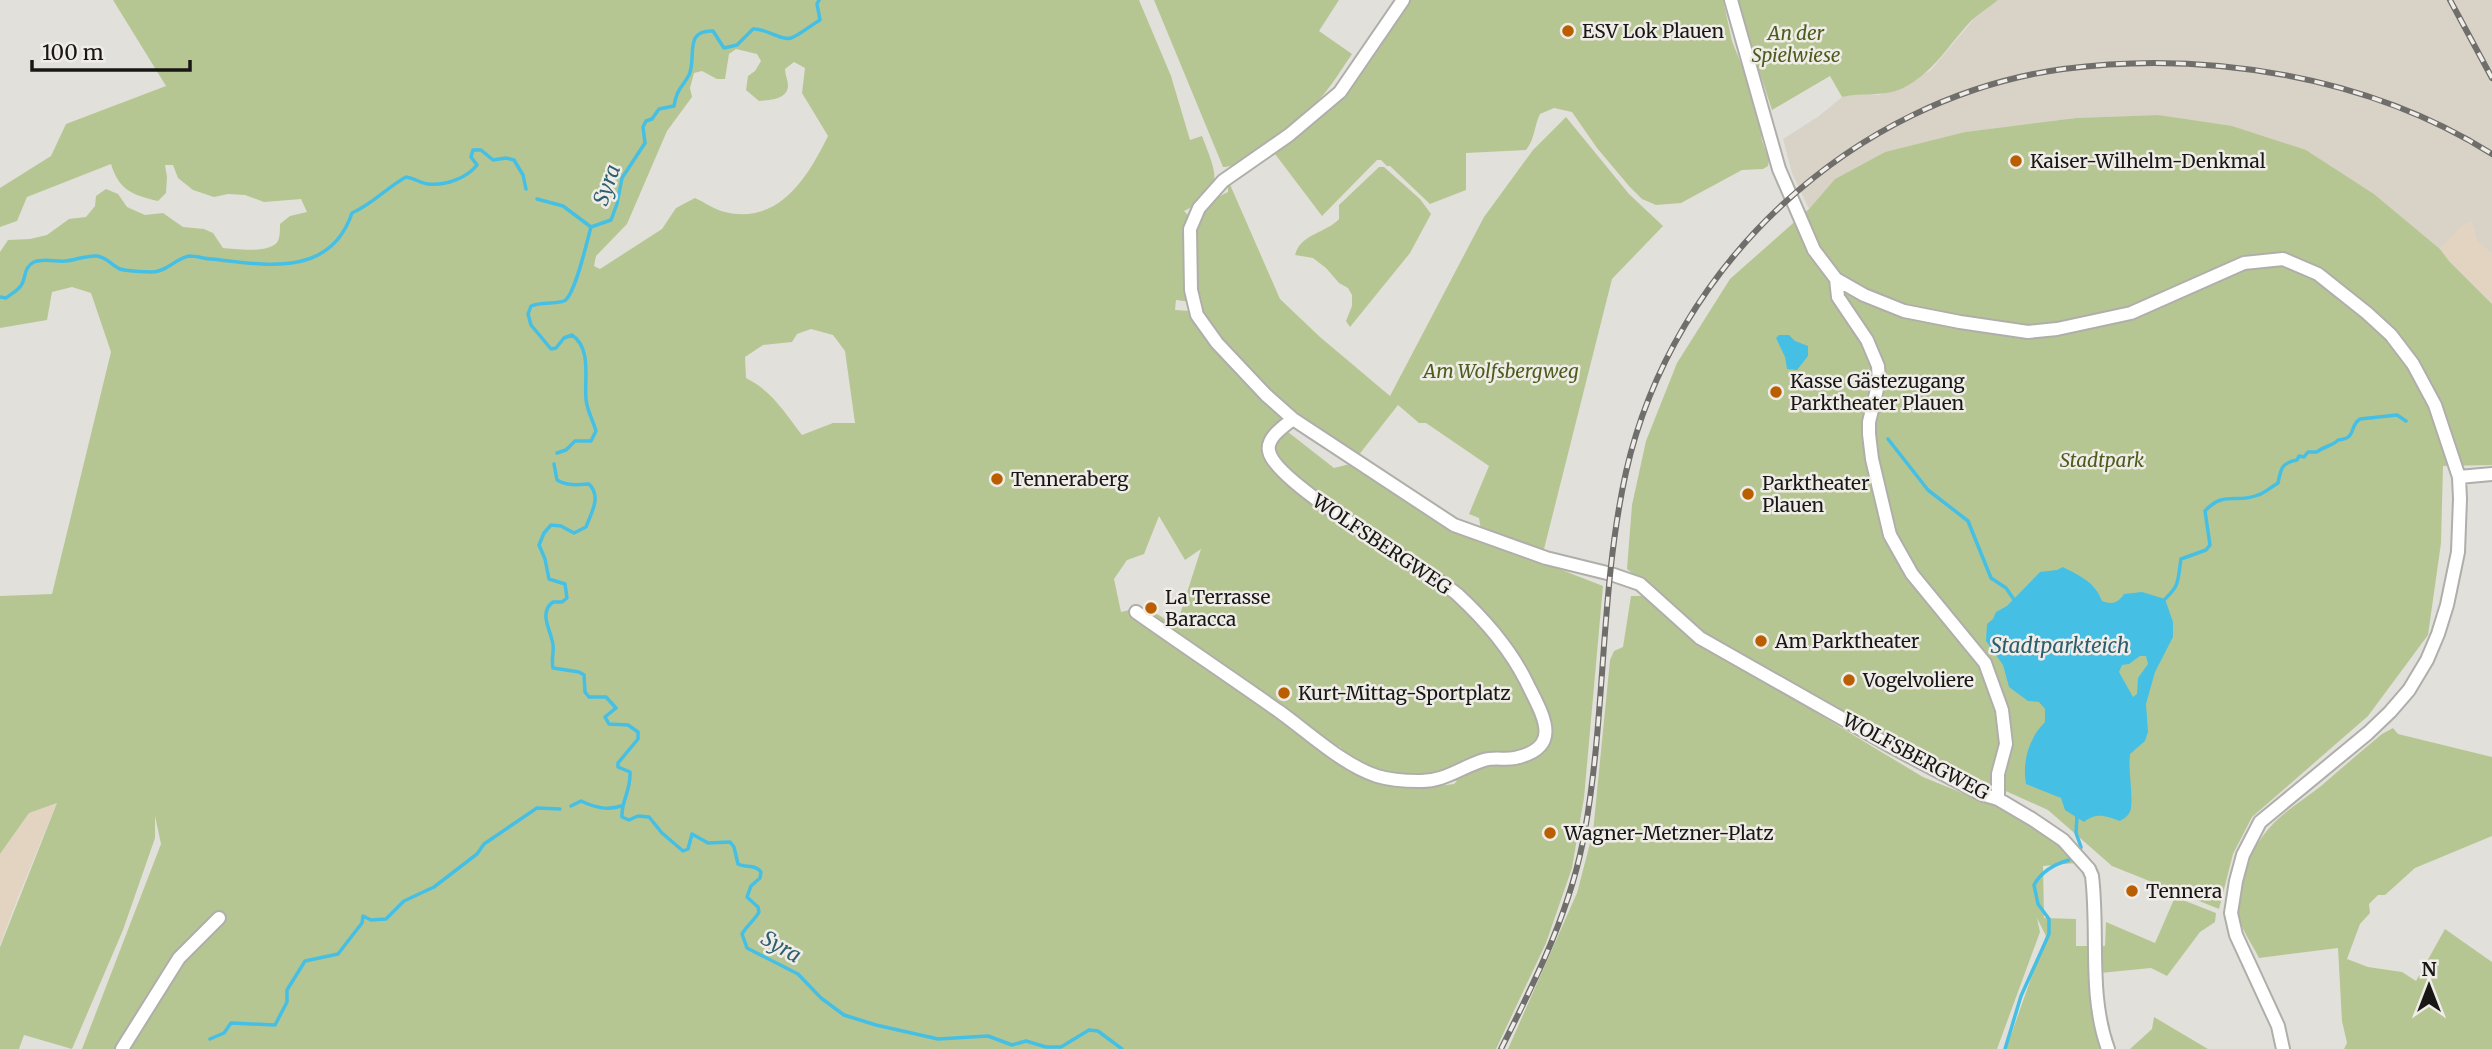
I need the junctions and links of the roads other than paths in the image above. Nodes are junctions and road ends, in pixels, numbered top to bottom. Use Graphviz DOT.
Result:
graph roads {
  1 [pos="1403,0"];
  2 [pos="1731,0"];
  3 [pos="1836,279"];
  4 [pos="1293,419"];
  5 [pos="2492,474"];
  6 [pos="2459,477"];
  7 [pos="1136,612"];
  8 [pos="1998,799"];
  9 [pos="219,918"];
  10 [pos="122,1049"];
  11 [pos="2108,1049"];
  12 [pos="2283,1049"];
  1 -- 4 [label="street, WOLFSBERGWEG"];
  2 -- 3 [label="street"];
  3 -- 6 [label="street"];
  3 -- 8 [label="street"];
  4 -- 7 [label="street, WOLFSBERGWEG"];
  4 -- 8 [label="street, WOLFSBERGWEG"];
  5 -- 6 [label="street"];
  6 -- 12 [label="street"];
  8 -- 11 [label="street, WOLFSBERGWEG"];
  9 -- 10 [label="street"];
}
